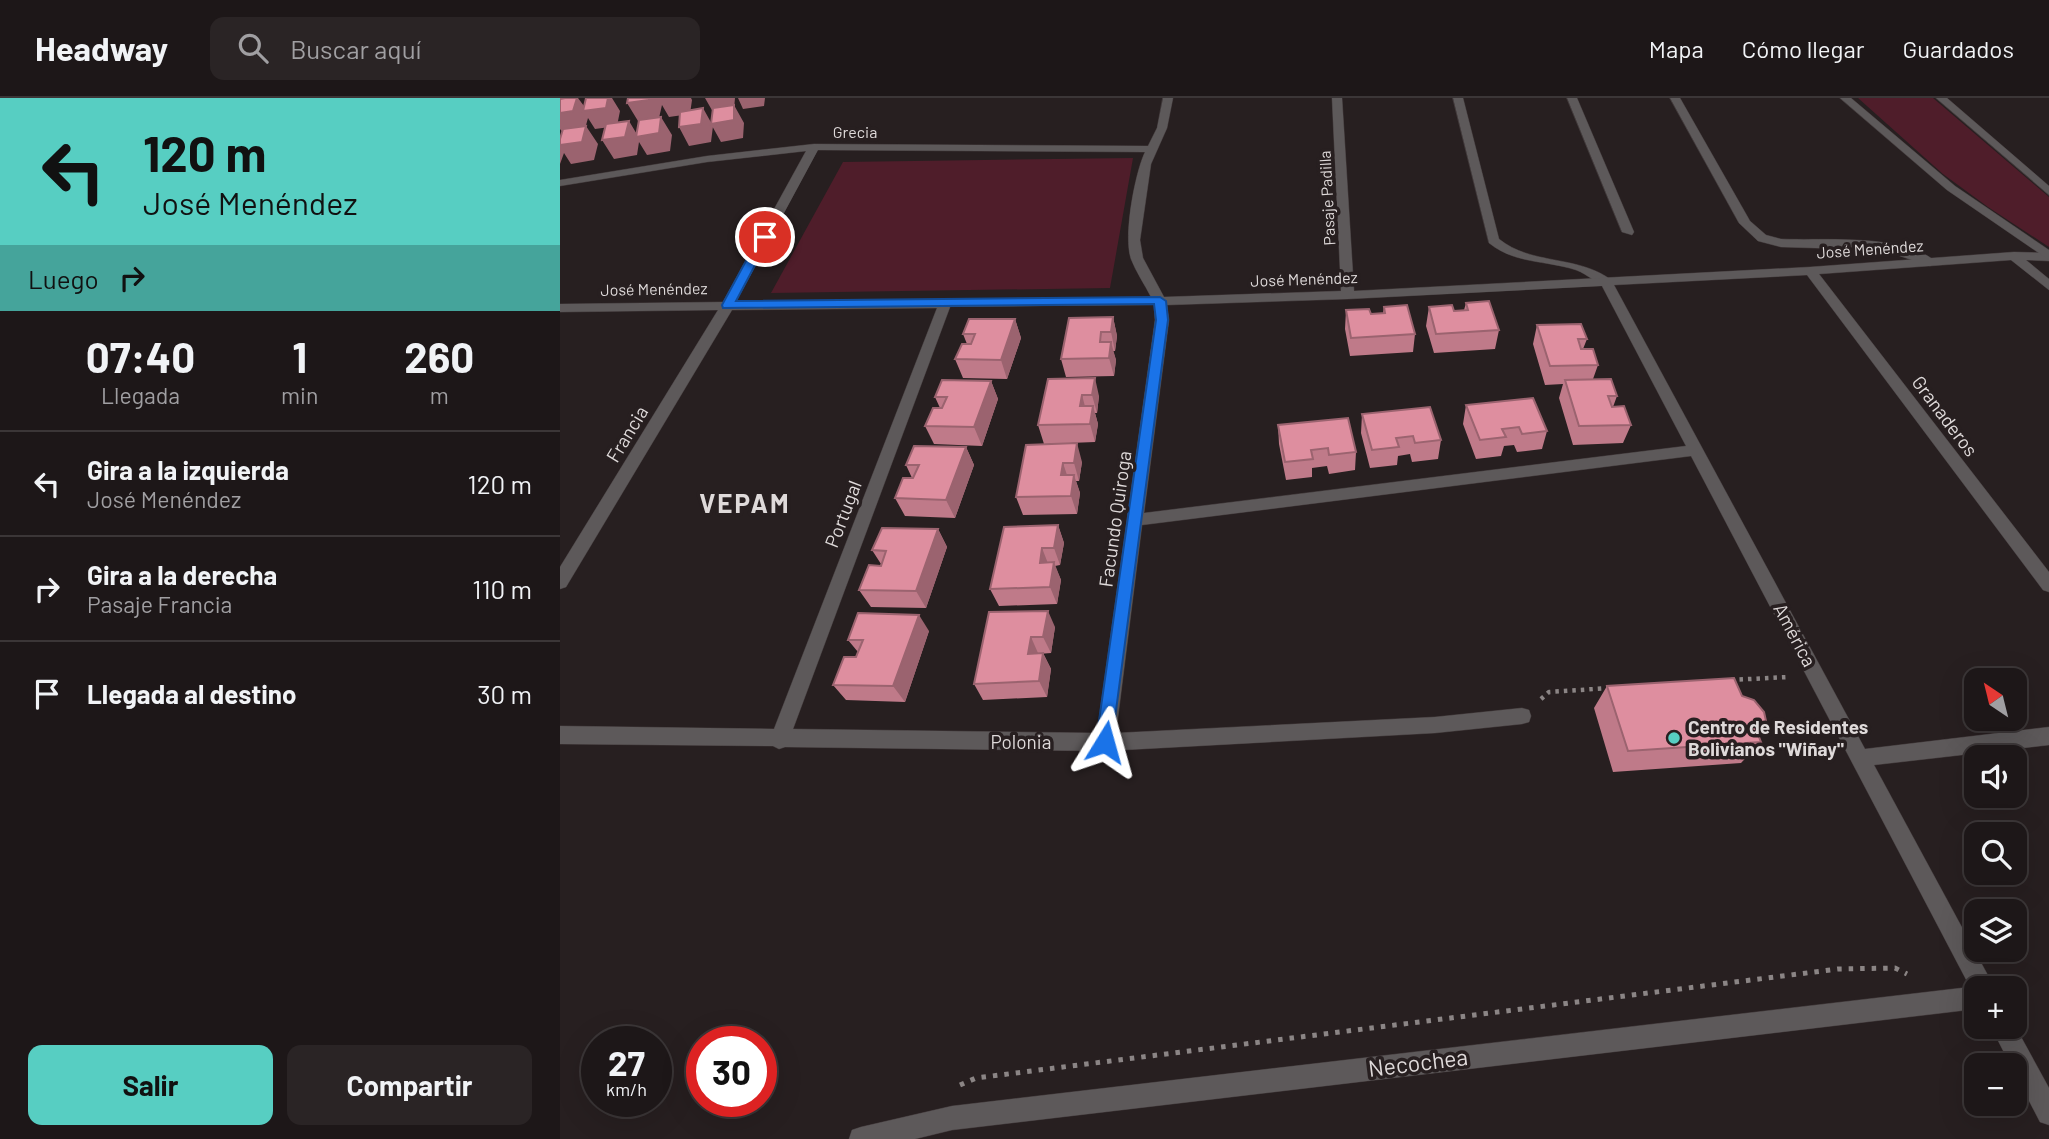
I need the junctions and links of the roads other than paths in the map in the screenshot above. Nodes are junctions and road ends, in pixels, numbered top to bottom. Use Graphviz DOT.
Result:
graph roads {
  1 [pos="1168,98"];
  2 [pos="1337,98"];
  3 [pos="1458,98"];
  4 [pos="1572,98"];
  5 [pos="1675,98"];
  6 [pos="1845,98"];
  7 [pos="1941,98"];
  8 [pos="814,147"];
  9 [pos="1153,149"];
  10 [pos="560,183"];
  11 [pos="2049,192"];
  12 [pos="1628,232"];
  13 [pos="2014,257"];
  14 [pos="2049,257"];
  15 [pos="1930,262"];
  16 [pos="1810,271"];
  17 [pos="1606,282"];
  18 [pos="2049,286"];
  19 [pos="1348,295"];
  20 [pos="1160,301"];
  21 [pos="947,302"];
  22 [pos="728,305"];
  23 [pos="560,308"];
  24 [pos="1696,450"];
  25 [pos="1137,520"];
  26 [pos="560,582"];
  27 [pos="2049,584"];
  28 [pos="1522,716"];
  29 [pos="560,735"];
  30 [pos="2049,736"];
  31 [pos="779,740"];
  32 [pos="1105,742"];
  33 [pos="1860,758"];
  34 [pos="1976,976"];
  35 [pos="1964,999"];
  36 [pos="2009,1039"];
  37 [pos="2049,1113"];
  38 [pos="861,1139"];
  1 -- 9 [label="street"];
  2 -- 19 [label="street, Pasaje Padilla"];
  3 -- 17 [label="street"];
  4 -- 12 [label="street"];
  5 -- 15 [label="street"];
  6 -- 14 [label="street"];
  7 -- 11 [label="street"];
  8 -- 9 [label="street, Grecia"];
  8 -- 10 [label="street, Grecia"];
  8 -- 22 [label="street, Francia"];
  9 -- 20 [label="street"];
  13 -- 14 [label="street, José Menéndez"];
  13 -- 15 [label="street, José Menéndez"];
  13 -- 18 [label="street"];
  15 -- 16 [label="street, José Menéndez"];
  16 -- 17 [label="street, José Menéndez"];
  16 -- 27 [label="street, Granaderos"];
  17 -- 19 [label="street, José Menéndez"];
  17 -- 24 [label="street, América"];
  19 -- 20 [label="street, José Menéndez"];
  20 -- 21 [label="street, José Menéndez"];
  20 -- 25 [label="street, Facundo Quiroga"];
  21 -- 22 [label="street, José Menéndez"];
  21 -- 31 [label="street, Portugal"];
  22 -- 23 [label="street, José Menéndez"];
  22 -- 26 [label="street, Francia"];
  24 -- 25 [label="street"];
  24 -- 33 [label="street, América"];
  25 -- 32 [label="street, Facundo Quiroga"];
  28 -- 32 [label="street, Polonia"];
  29 -- 31 [label="street, Polonia"];
  30 -- 33 [label="street"];
  31 -- 32 [label="street, Polonia"];
  33 -- 34 [label="street, América"];
  35 -- 38 [label="street, Necochea"];
  36 -- 37 [label="street"];
}
